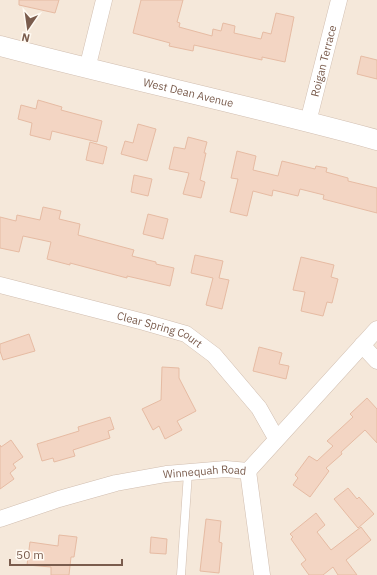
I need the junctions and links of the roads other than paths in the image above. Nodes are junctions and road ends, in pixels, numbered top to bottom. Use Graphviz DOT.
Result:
graph roads {
  1 [pos="104,0"];
  2 [pos="339,0"];
  3 [pos="0,46"];
  4 [pos="87,69"];
  5 [pos="308,122"];
  6 [pos="377,140"];
  7 [pos="0,285"];
  8 [pos="377,329"];
  9 [pos="362,345"];
  10 [pos="377,361"];
  11 [pos="276,438"];
  12 [pos="248,471"];
  13 [pos="188,473"];
  14 [pos="0,519"];
  15 [pos="180,575"];
  16 [pos="262,575"];
  1 -- 4 [label="street"];
  2 -- 5 [label="street, Roigan Terrace"];
  3 -- 4 [label="street, West Dean Avenue"];
  4 -- 5 [label="street, West Dean Avenue"];
  5 -- 6 [label="street, West Dean Avenue"];
  7 -- 11 [label="street, Clear Spring Court"];
  8 -- 9 [label="street, Winnequah Road"];
  9 -- 10 [label="street"];
  9 -- 11 [label="street, Winnequah Road"];
  11 -- 12 [label="street, Winnequah Road"];
  12 -- 13 [label="street, Winnequah Road"];
  12 -- 16 [label="street"];
  13 -- 14 [label="street, Winnequah Road"];
  13 -- 15 [label="lane"];
}
